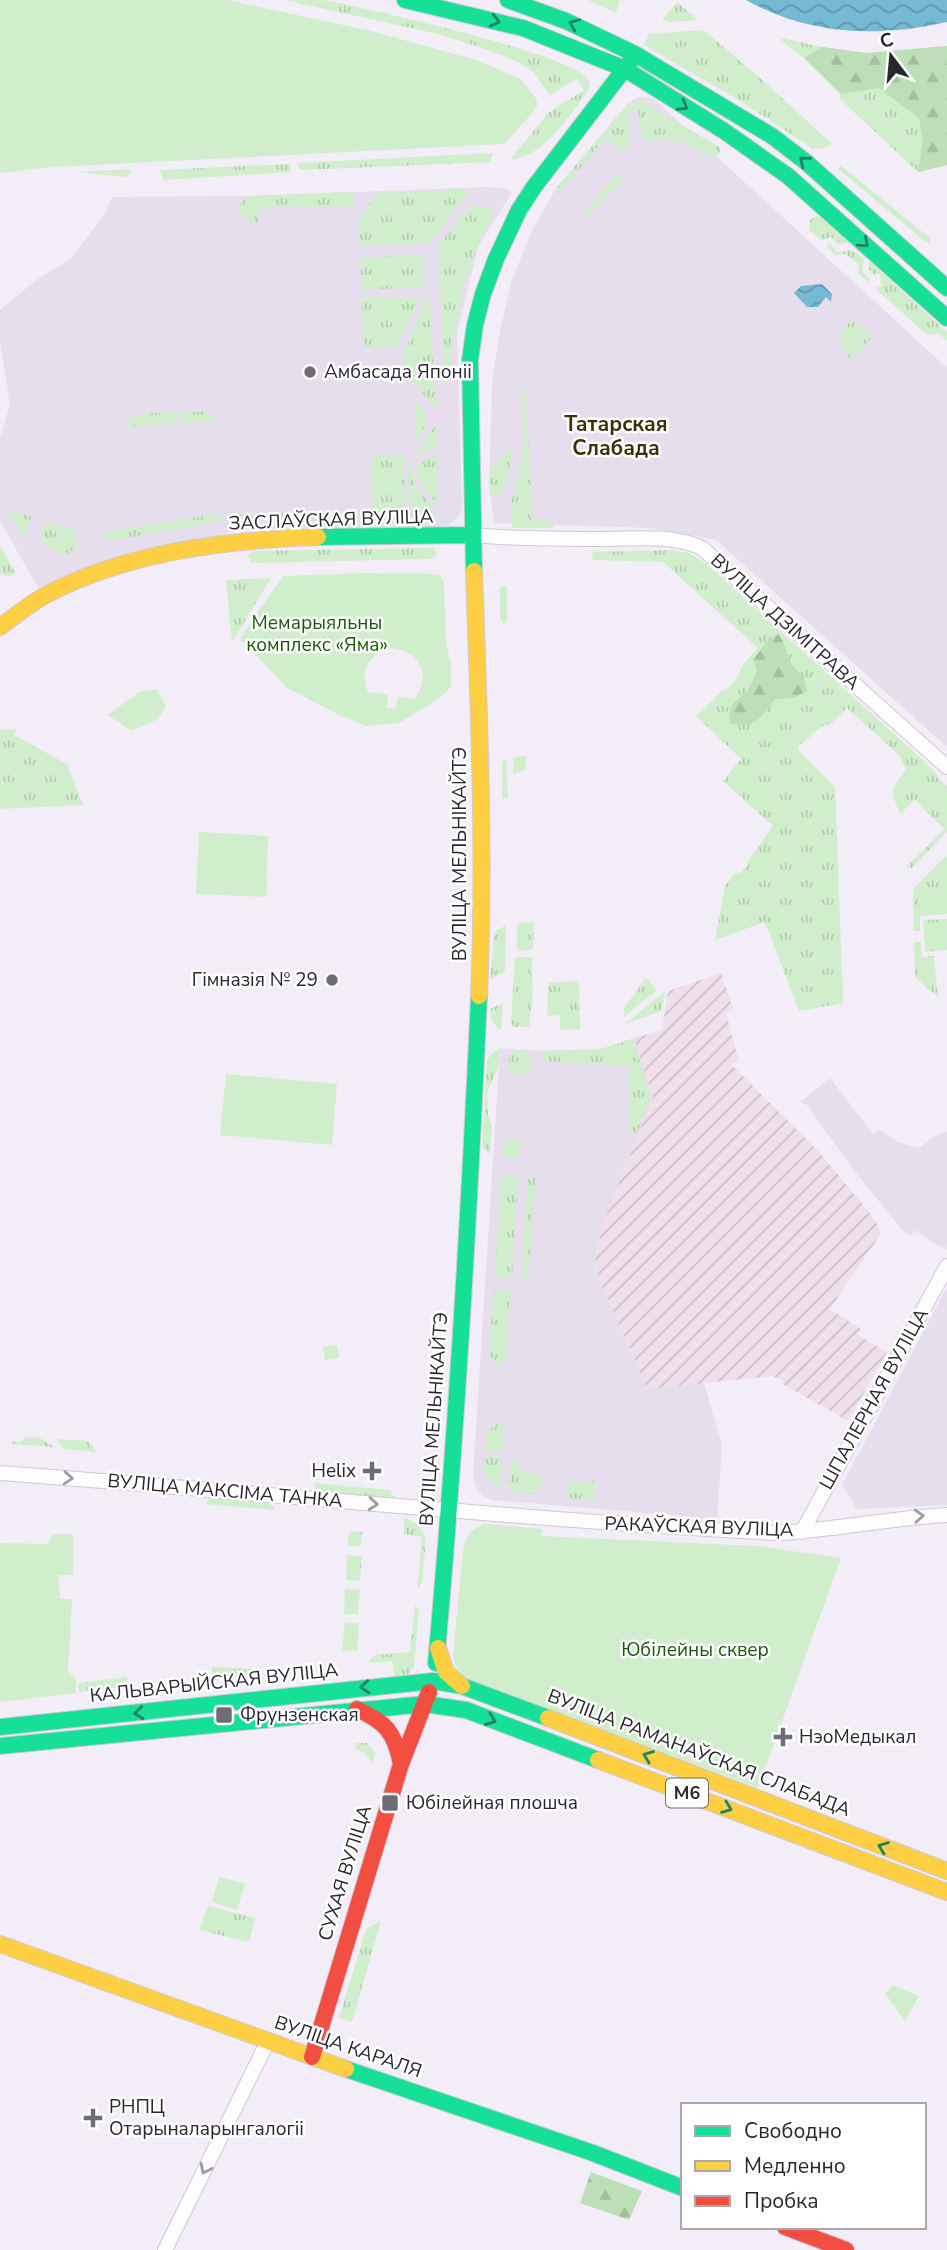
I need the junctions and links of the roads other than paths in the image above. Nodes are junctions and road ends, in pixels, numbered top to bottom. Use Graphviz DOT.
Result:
graph roads {
  1 [pos="405,0"];
  2 [pos="508,0"];
  3 [pos="635,54"];
  4 [pos="625,69"];
  5 [pos="947,288"];
  6 [pos="947,318"];
  7 [pos="472,535"];
  8 [pos="0,627"];
  9 [pos="947,767"];
  10 [pos="947,1266"];
  11 [pos="0,1473"];
  12 [pos="450,1510"];
  13 [pos="947,1514"];
  14 [pos="802,1532"];
  15 [pos="438,1648"];
  16 [pos="433,1681"];
  17 [pos="462,1686"];
  18 [pos="425,1703"];
  19 [pos="355,1709"];
  20 [pos="0,1727"];
  21 [pos="0,1746"];
  22 [pos="401,1764"];
  23 [pos="947,1871"];
  24 [pos="947,1892"];
  25 [pos="0,1944"];
  26 [pos="268,2042"];
  27 [pos="312,2057"];
  28 [pos="681,2187"];
  29 [pos="790,2229"];
  30 [pos="165,2250"];
  31 [pos="846,2250"];
  1 -- 4 [label="main road, one-way"];
  3 -- 2 [label="main road, one-way"];
  3 -- 4 [label="main road, ВУЛІЦА МЕЛЬНІКАЙТЭ"];
  5 -- 3 [label="main road, one-way"];
  4 -- 6 [label="main road, one-way"];
  4 -- 7 [label="main road, ВУЛІЦА МЕЛЬНІКАЙТЭ"];
  7 -- 8 [label="main road, ЗАСЛАЎСКАЯ ВУЛІЦА"];
  7 -- 9 [label="street, ВУЛІЦА ДЗІМІТРАВА"];
  7 -- 12 [label="main road, ВУЛІЦА МЕЛЬНІКАЙТЭ"];
  10 -- 14 [label="street, ШПАЛЕРНАЯ ВУЛІЦА"];
  11 -- 12 [label="street, ВУЛІЦА МАКСІМА ТАНКА, one-way"];
  12 -- 14 [label="street, РАКАЎСКАЯ ВУЛІЦА"];
  12 -- 15 [label="main road, ВУЛІЦА МЕЛЬНІКАЙТЭ"];
  14 -- 13 [label="street, РАКАЎСКАЯ ВУЛІЦА, one-way"];
  15 -- 16 [label="main road, ВУЛІЦА МЕЛЬНІКАЙТЭ"];
  15 -- 17 [label="main road"];
  16 -- 17 [label="main road, ВУЛІЦА РАМАНАЎСКАЯ СЛАБАДА / М6"];
  16 -- 18 [label="main road, ВУЛІЦА МЕЛЬНІКАЙТЭ"];
  16 -- 20 [label="main road, КАЛЬВАРЫЙСКАЯ ВУЛІЦА / М6, one-way"];
  23 -- 17 [label="main road, ВУЛІЦА РАМАНАЎСКАЯ СЛАБАДА / М6, one-way"];
  18 -- 19 [label="main road, КАЛЬВАРЫЙСКАЯ ВУЛІЦА / М6"];
  18 -- 22 [label="main road, СУХАЯ ВУЛІЦА"];
  18 -- 24 [label="main road, М6, one-way"];
  19 -- 21 [label="main road, КАЛЬВАРЫЙСКАЯ ВУЛІЦА / М6"];
  19 -- 22 [label="main road"];
  22 -- 27 [label="main road, СУХАЯ ВУЛІЦА"];
  25 -- 26 [label="main road, ВУЛІЦА КАРАЛЯ"];
  26 -- 27 [label="main road, ВУЛІЦА КАРАЛЯ"];
  26 -- 30 [label="street, one-way"];
  27 -- 28 [label="main road, ВУЛІЦА КАРАЛЯ"];
  29 -- 31 [label="main road"];
}
